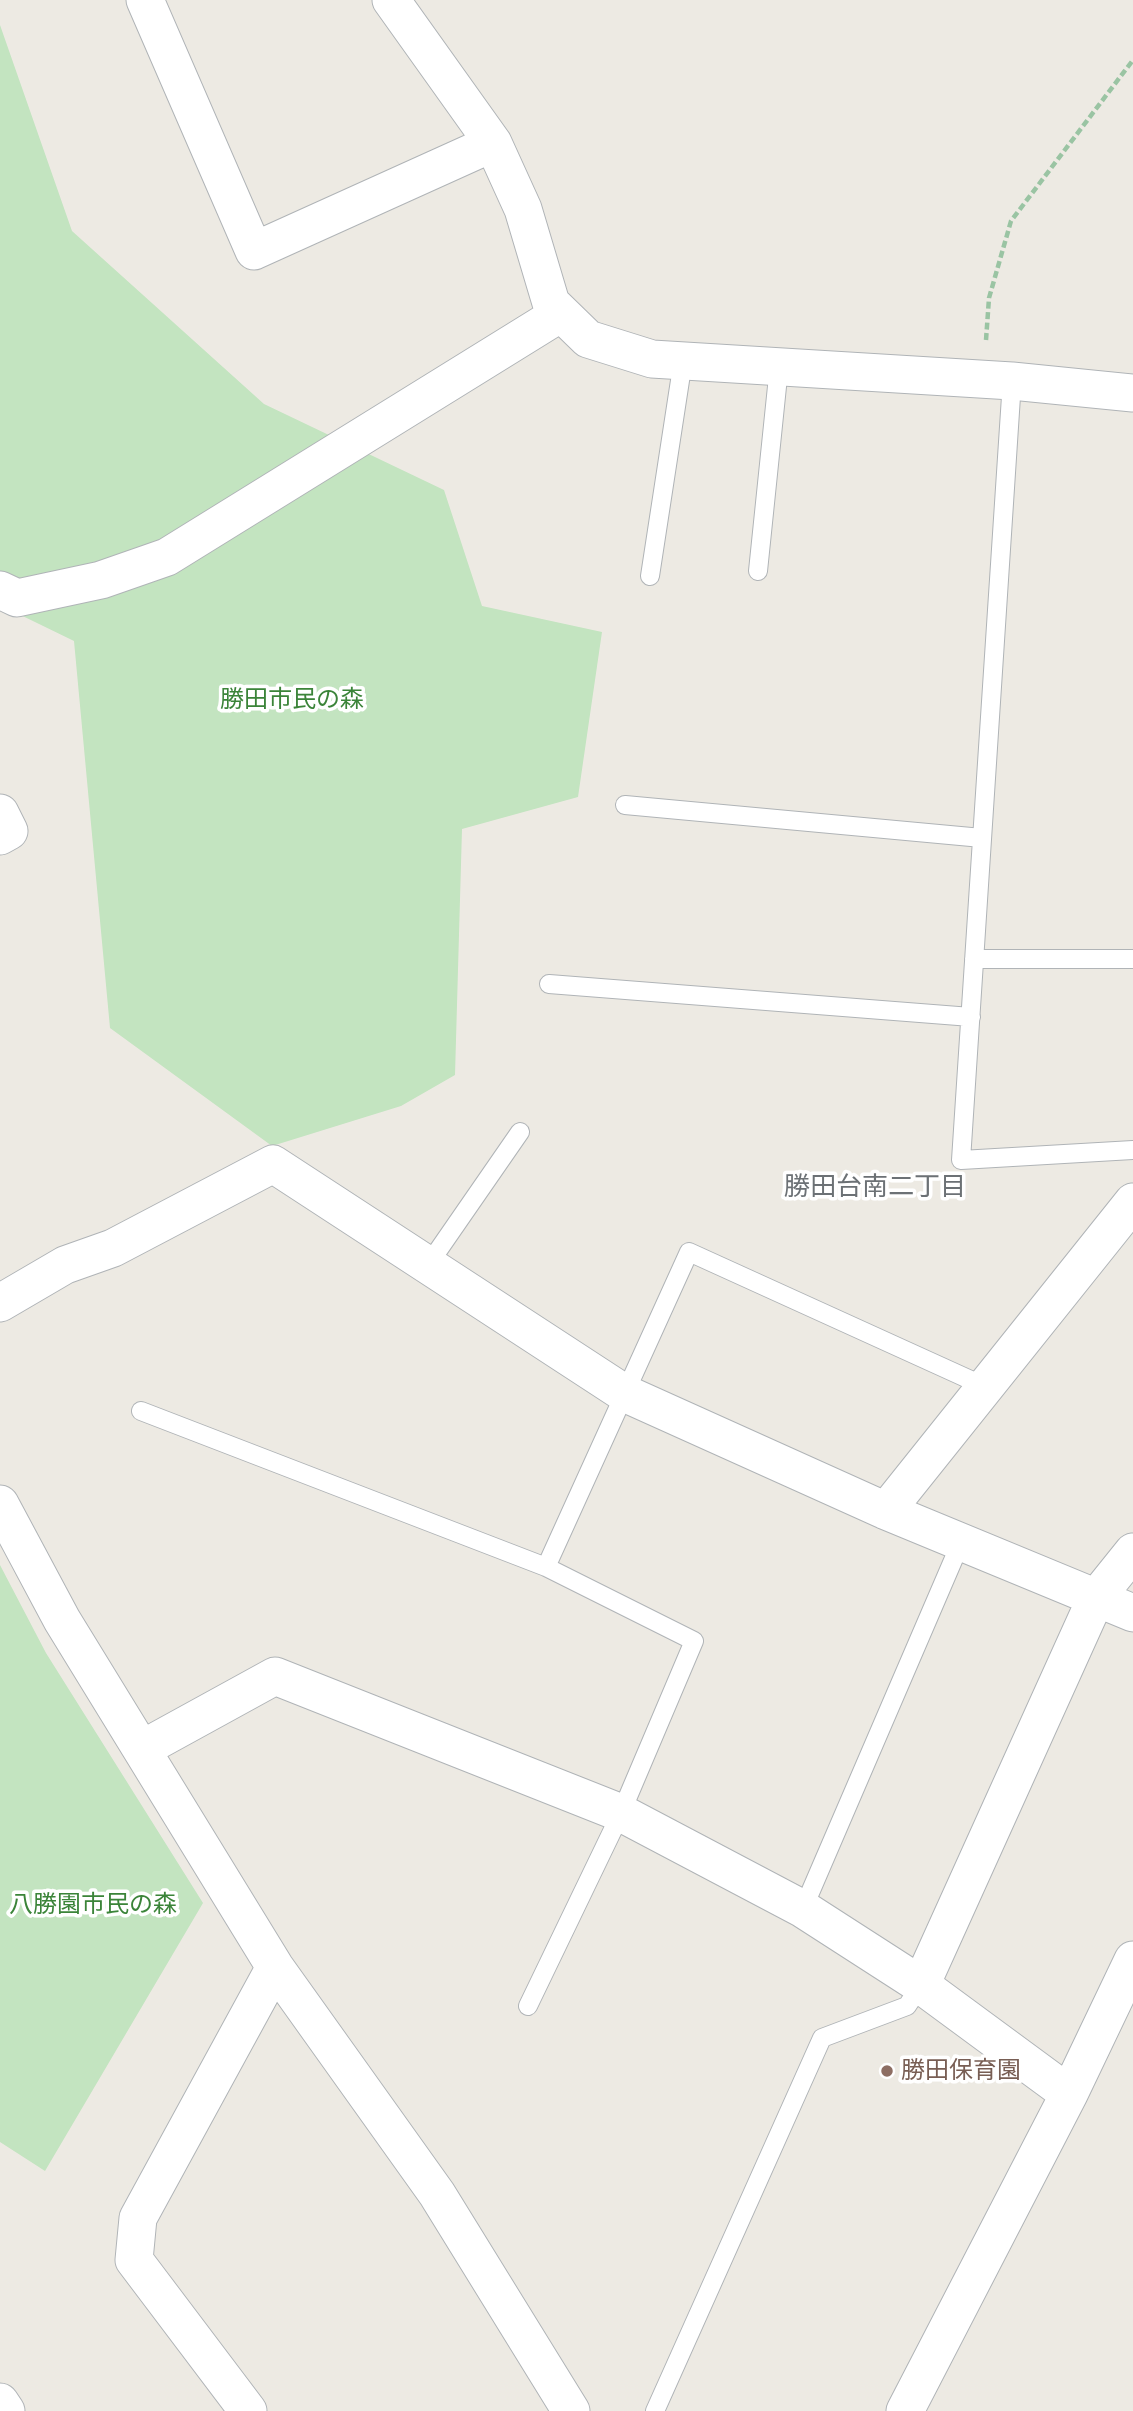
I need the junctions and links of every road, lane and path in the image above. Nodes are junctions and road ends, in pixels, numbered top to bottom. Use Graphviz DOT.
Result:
graph roads {
  1 [pos="145,0"];
  2 [pos="391,0"];
  3 [pos="1133,60"];
  4 [pos="494,143"];
  5 [pos="561,313"];
  6 [pos="683,361"];
  7 [pos="779,367"];
  8 [pos="998,381"];
  9 [pos="1133,393"];
  10 [pos="758,571"];
  11 [pos="650,576"];
  12 [pos="0,590"];
  13 [pos="625,805"];
  14 [pos="0,813"];
  15 [pos="0,836"];
  16 [pos="982,838"];
  17 [pos="1133,958"];
  18 [pos="974,959"];
  19 [pos="549,984"];
  20 [pos="971,1017"];
  21 [pos="520,1132"];
  22 [pos="1133,1150"];
  23 [pos="1133,1202"];
  24 [pos="428,1265"];
  25 [pos="0,1303"];
  26 [pos="986,1387"];
  27 [pos="624,1393"];
  28 [pos="141,1411"];
  29 [pos="0,1504"];
  30 [pos="886,1511"];
  31 [pos="961,1542"];
  32 [pos="1133,1552"];
  33 [pos="546,1567"];
  34 [pos="1096,1598"];
  35 [pos="1133,1613"];
  36 [pos="142,1749"];
  37 [pos="621,1813"];
  38 [pos="803,1909"];
  39 [pos="1133,1960"];
  40 [pos="275,1967"];
  41 [pos="921,1985"];
  42 [pos="528,2006"];
  43 [pos="1069,2094"];
  44 [pos="0,2402"];
  45 [pos="662,2408"];
  46 [pos="6,2411"];
  47 [pos="248,2411"];
  48 [pos="570,2411"];
  49 [pos="905,2411"];
  1 -- 4 [label="street"];
  2 -- 4 [label="street"];
  3 -- 8 [label="path"];
  4 -- 5 [label="street"];
  5 -- 6 [label="street"];
  5 -- 12 [label="street"];
  6 -- 7 [label="street"];
  6 -- 11 [label="lane"];
  7 -- 8 [label="street"];
  7 -- 10 [label="lane"];
  8 -- 9 [label="street"];
  8 -- 16 [label="lane"];
  13 -- 16 [label="lane"];
  14 -- 15 [label="street"];
  16 -- 18 [label="lane"];
  17 -- 18 [label="lane"];
  18 -- 20 [label="lane"];
  19 -- 20 [label="lane"];
  20 -- 22 [label="lane"];
  21 -- 24 [label="lane"];
  23 -- 26 [label="street"];
  24 -- 25 [label="street"];
  24 -- 27 [label="street"];
  26 -- 27 [label="lane"];
  26 -- 30 [label="street"];
  27 -- 30 [label="street"];
  27 -- 33 [label="lane"];
  28 -- 33 [label="lane"];
  29 -- 36 [label="street"];
  30 -- 31 [label="street"];
  31 -- 34 [label="street"];
  31 -- 38 [label="lane"];
  32 -- 34 [label="street"];
  33 -- 37 [label="lane"];
  34 -- 35 [label="street"];
  34 -- 41 [label="street"];
  36 -- 37 [label="street"];
  36 -- 40 [label="street"];
  37 -- 38 [label="street"];
  37 -- 42 [label="lane"];
  38 -- 41 [label="street"];
  39 -- 43 [label="street"];
  40 -- 47 [label="street"];
  40 -- 48 [label="street"];
  41 -- 43 [label="street"];
  41 -- 45 [label="lane"];
  43 -- 49 [label="street"];
  44 -- 46 [label="street"];
}
